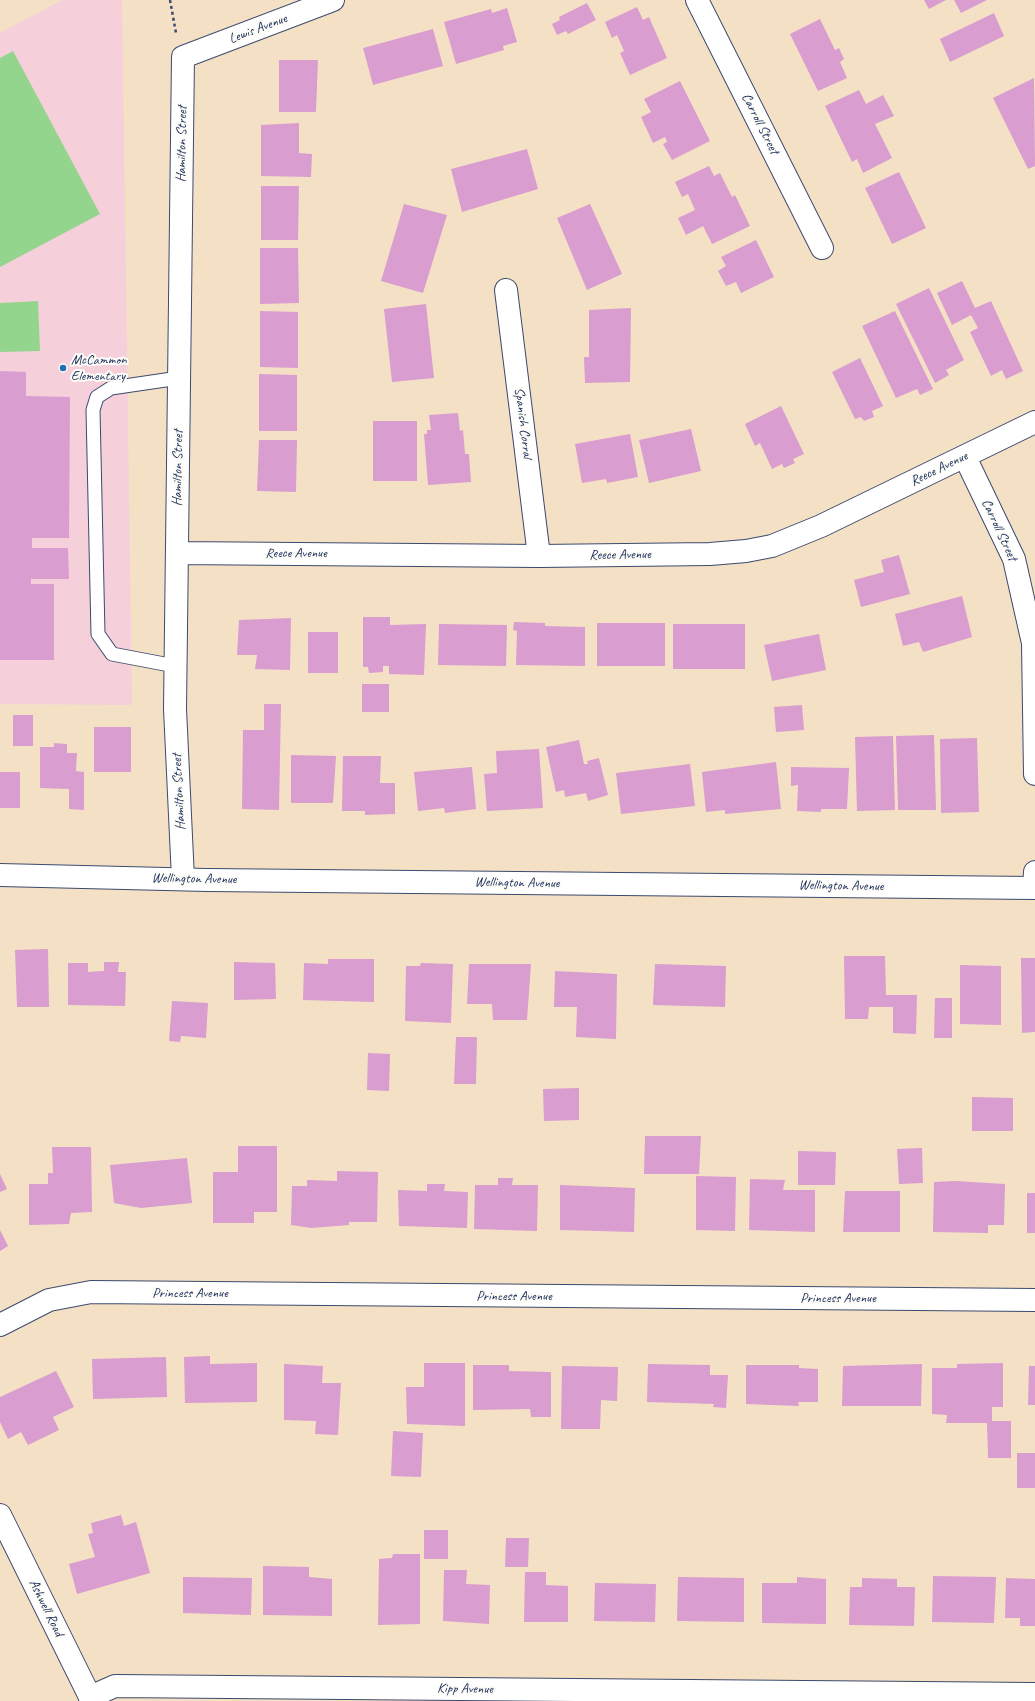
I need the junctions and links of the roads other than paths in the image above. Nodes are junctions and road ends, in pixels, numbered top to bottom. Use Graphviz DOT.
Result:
graph roads {
  1 [pos="333,0"];
  2 [pos="697,0"];
  3 [pos="183,57"];
  4 [pos="822,248"];
  5 [pos="506,290"];
  6 [pos="179,378"];
  7 [pos="1035,422"];
  8 [pos="965,457"];
  9 [pos="177,553"];
  10 [pos="539,556"];
  11 [pos="175,666"];
  12 [pos="1035,774"];
  13 [pos="0,875"];
  14 [pos="183,879"];
  15 [pos="1035,882"];
  16 [pos="1035,1300"];
  17 [pos="0,1325"];
  18 [pos="0,1515"];
  19 [pos="1035,1694"];
  20 [pos="91,1699"];
  1 -- 3 [label="street, Lewis Avenue"];
  2 -- 4 [label="street, Carroll Street"];
  3 -- 6 [label="street, Hamilton Street"];
  5 -- 10 [label="street, Spanish Corral"];
  6 -- 9 [label="street, Hamilton Street"];
  6 -- 11 [label="lane"];
  7 -- 8 [label="street, Reece Avenue"];
  8 -- 10 [label="street, Reece Avenue"];
  8 -- 12 [label="street, Carroll Street"];
  9 -- 10 [label="street, Reece Avenue"];
  9 -- 11 [label="street, Hamilton Street"];
  11 -- 14 [label="street, Hamilton Street"];
  13 -- 14 [label="street, Wellington Avenue"];
  14 -- 15 [label="street, Wellington Avenue"];
  16 -- 17 [label="street, Princess Avenue"];
  18 -- 20 [label="street, Ashwell Road"];
  19 -- 20 [label="street, Kipp Avenue"];
}
